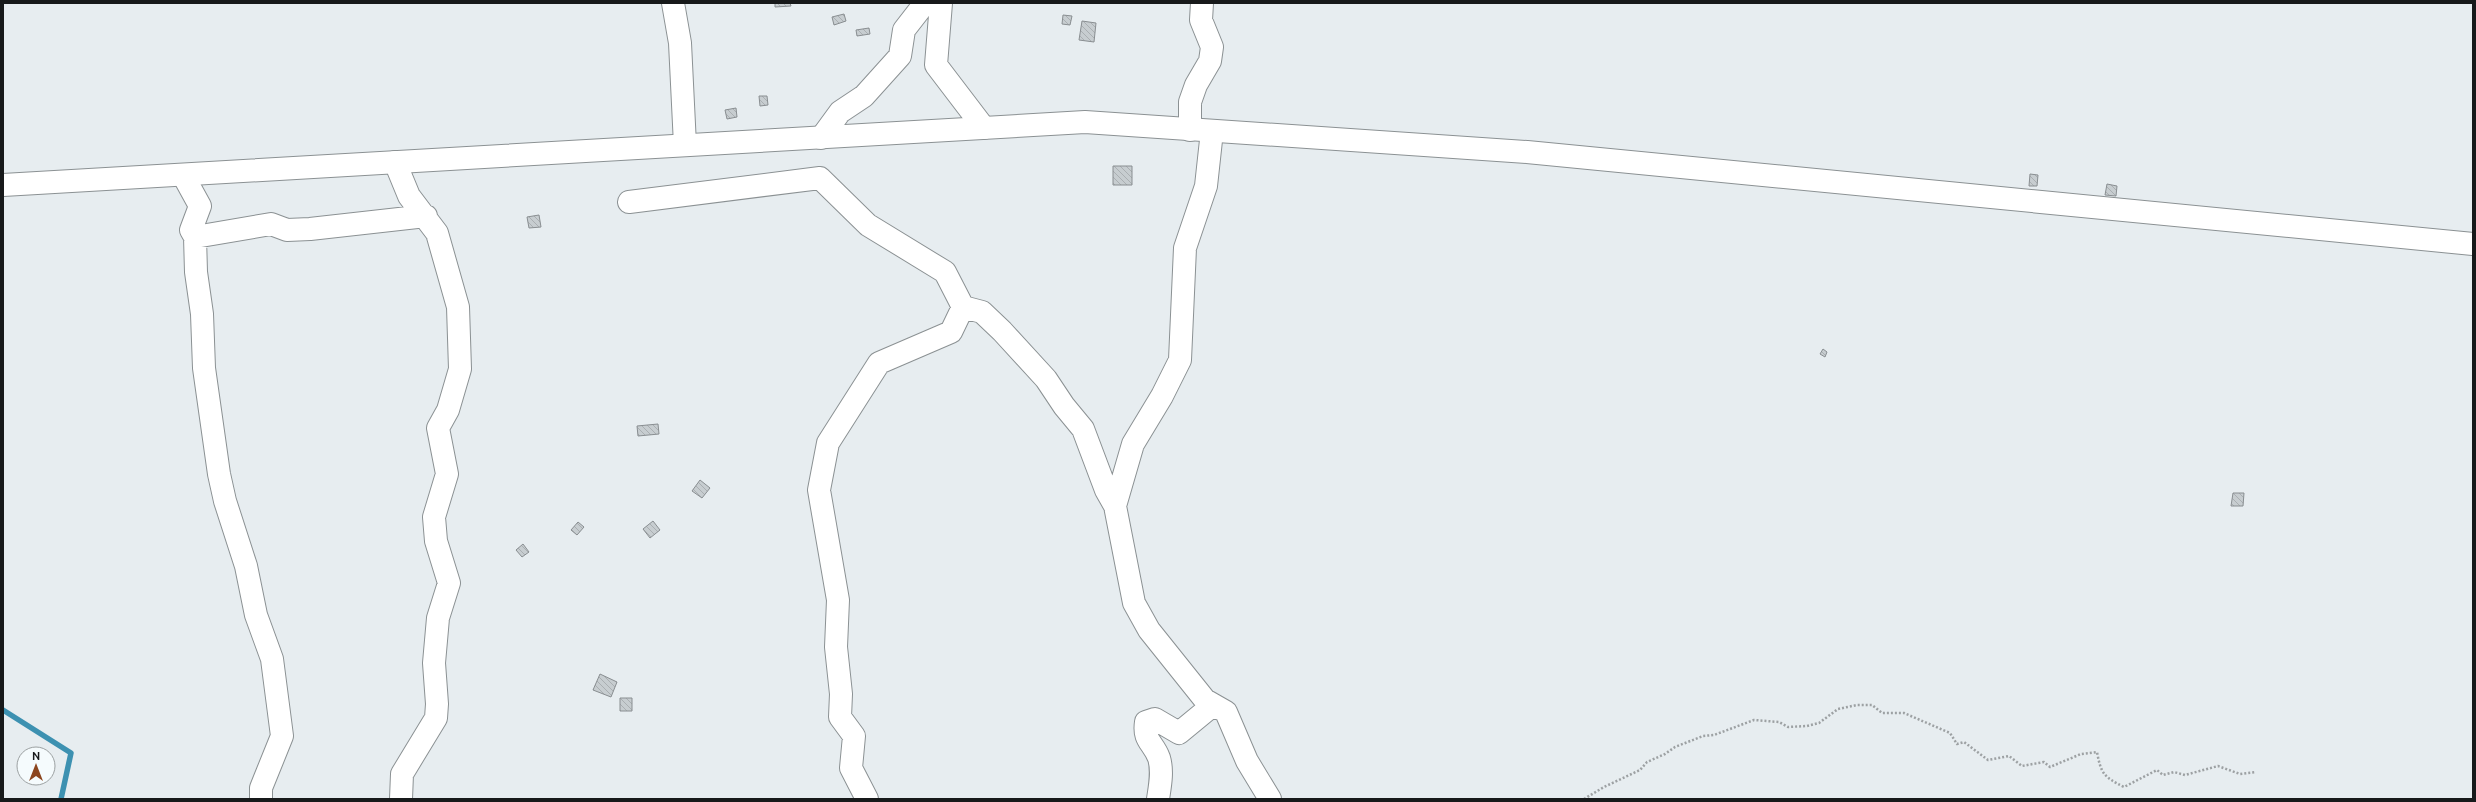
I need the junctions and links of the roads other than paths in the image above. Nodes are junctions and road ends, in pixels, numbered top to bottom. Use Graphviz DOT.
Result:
graph roads {
  1 [pos="673,3"];
  2 [pos="925,3"];
  3 [pos="941,3"];
  4 [pos="1202,3"];
  5 [pos="984,128"];
  6 [pos="1190,130"];
  7 [pos="1212,131"];
  8 [pos="821,138"];
  9 [pos="685,145"];
  10 [pos="394,162"];
  11 [pos="183,174"];
  12 [pos="3,185"];
  13 [pos="629,202"];
  14 [pos="426,216"];
  15 [pos="195,237"];
  16 [pos="2473,244"];
  17 [pos="963,306"];
  18 [pos="1115,506"];
  19 [pos="1213,705"];
  20 [pos="261,799"];
  21 [pos="401,799"];
  22 [pos="867,799"];
  23 [pos="1158,799"];
  24 [pos="1270,799"];
  1 -- 9 [label="main road"];
  2 -- 8 [label="main road"];
  3 -- 5 [label="main road"];
  4 -- 6 [label="main road"];
  5 -- 6 [label="main road"];
  5 -- 8 [label="main road"];
  6 -- 7 [label="main road"];
  7 -- 16 [label="main road"];
  7 -- 18 [label="main road"];
  8 -- 9 [label="main road"];
  9 -- 10 [label="main road"];
  10 -- 11 [label="main road"];
  10 -- 14 [label="main road"];
  11 -- 12 [label="main road"];
  11 -- 15 [label="main road"];
  13 -- 17 [label="main road"];
  14 -- 15 [label="main road"];
  14 -- 21 [label="main road"];
  15 -- 20 [label="main road"];
  17 -- 18 [label="main road"];
  17 -- 22 [label="main road"];
  18 -- 19 [label="main road"];
  19 -- 23 [label="main road"];
  19 -- 24 [label="main road"];
}
